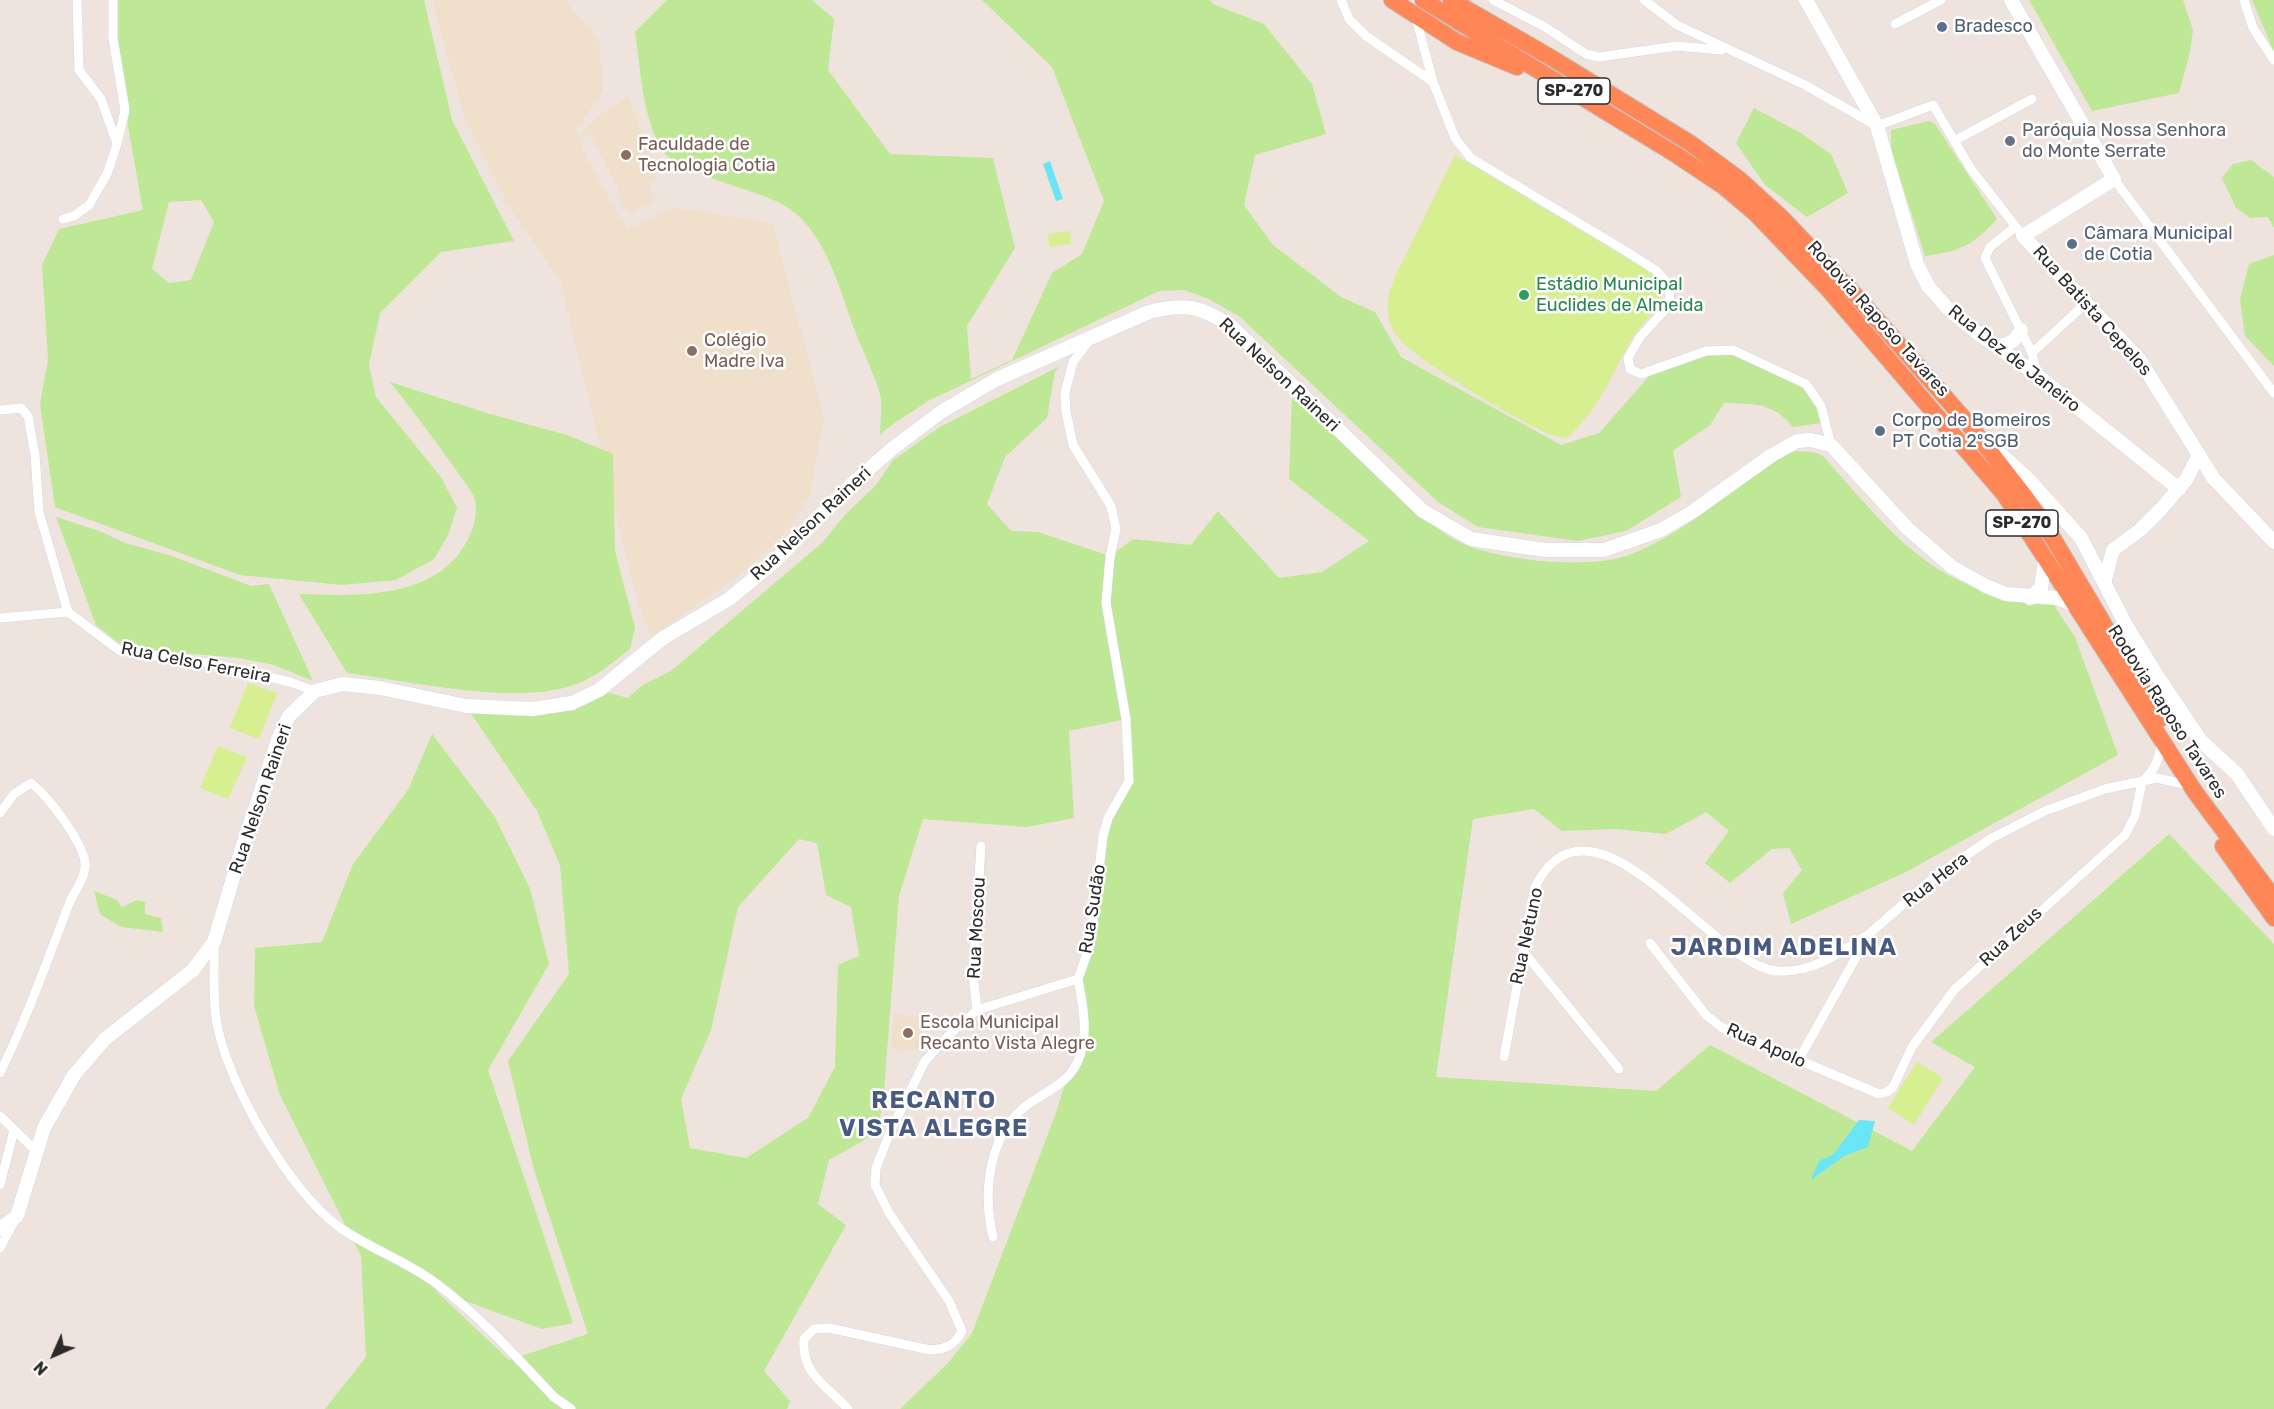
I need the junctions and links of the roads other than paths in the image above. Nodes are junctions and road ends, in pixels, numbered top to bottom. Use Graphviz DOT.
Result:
graph roads {
  1 [pos="77,0"];
  2 [pos="113,0"];
  3 [pos="1341,0"];
  4 [pos="1392,0"];
  5 [pos="1423,0"];
  6 [pos="1450,0"];
  7 [pos="1493,0"];
  8 [pos="1644,0"];
  9 [pos="1806,0"];
  10 [pos="1941,0"];
  11 [pos="2011,0"];
  12 [pos="2244,0"];
  13 [pos="1416,18"];
  14 [pos="1895,24"];
  15 [pos="1728,51"];
  16 [pos="2274,60"];
  17 [pos="1433,82"];
  18 [pos="1562,84"];
  19 [pos="2032,99"];
  20 [pos="1877,126"];
  21 [pos="1954,141"];
  22 [pos="117,144"];
  23 [pos="2114,179"];
  24 [pos="63,219"];
  25 [pos="2019,231"];
  26 [pos="2086,303"];
  27 [pos="2020,330"];
  28 [pos="1092,336"];
  29 [pos="1998,346"];
  30 [pos="2032,353"];
  31 [pos="2037,375"];
  32 [pos="2274,393"];
  33 [pos="0,410"];
  34 [pos="1966,422"];
  35 [pos="1831,445"];
  36 [pos="2199,455"];
  37 [pos="2214,479"];
  38 [pos="2183,484"];
  39 [pos="2274,542"];
  40 [pos="2086,548"];
  41 [pos="2113,550"];
  42 [pos="2045,560"];
  43 [pos="2104,583"];
  44 [pos="2030,598"];
  45 [pos="2074,605"];
  46 [pos="68,612"];
  47 [pos="0,618"];
  48 [pos="315,691"];
  49 [pos="2161,741"];
  50 [pos="2142,782"];
  51 [pos="2192,789"];
  52 [pos="0,813"];
  53 [pos="2274,829"];
  54 [pos="981,846"];
  55 [pos="2272,879"];
  56 [pos="2274,898"];
  57 [pos="2274,918"];
  58 [pos="1869,934"];
  59 [pos="214,942"];
  60 [pos="1650,942"];
  61 [pos="1523,951"];
  62 [pos="1078,979"];
  63 [pos="977,1010"];
  64 [pos="1504,1057"];
  65 [pos="1798,1061"];
  66 [pos="1619,1069"];
  67 [pos="0,1073"];
  68 [pos="1879,1094"];
  69 [pos="0,1116"];
  70 [pos="14,1130"];
  71 [pos="36,1151"];
  72 [pos="0,1185"];
  73 [pos="17,1216"];
  74 [pos="0,1229"];
  75 [pos="993,1237"];
  76 [pos="0,1248"];
  77 [pos="568,1408"];
  78 [pos="848,1409"];
  1 -- 22 [label="street"];
  2 -- 22 [label="street"];
  3 -- 17 [label="street"];
  4 -- 13 [label="highway"];
  5 -- 18 [label="highway, Rodovia Raposo Tavares / SP-270"];
  6 -- 34 [label="highway, Rodovia Raposo Tavares / SP-270"];
  7 -- 15 [label="street"];
  8 -- 15 [label="street"];
  9 -- 20 [label="main road, Rua Dez de Janeiro"];
  10 -- 14 [label="street"];
  11 -- 23 [label="main road"];
  12 -- 16 [label="street"];
  13 -- 17 [label="street"];
  13 -- 18 [label="highway"];
  15 -- 20 [label="street"];
  17 -- 35 [label="street"];
  18 -- 42 [label="highway, Rodovia Raposo Tavares / SP-270"];
  19 -- 21 [label="street"];
  20 -- 21 [label="street"];
  20 -- 29 [label="main road, Rua Dez de Janeiro"];
  21 -- 25 [label="street"];
  22 -- 24 [label="street"];
  23 -- 25 [label="main road"];
  23 -- 32 [label="street"];
  25 -- 26 [label="main road, Rua Batista Cepelos"];
  25 -- 27 [label="street"];
  26 -- 30 [label="street"];
  26 -- 36 [label="main road, Rua Batista Cepelos"];
  27 -- 29 [label="main road"];
  27 -- 30 [label="street"];
  28 -- 35 [label="main road, Rua Nelson Raineri"];
  28 -- 48 [label="main road, Rua Nelson Raineri"];
  28 -- 62 [label="street, Rua Sudão"];
  29 -- 31 [label="main road, Rua Dez de Janeiro"];
  30 -- 31 [label="street"];
  31 -- 38 [label="main road, Rua Dez de Janeiro"];
  33 -- 46 [label="street"];
  34 -- 40 [label="main road"];
  34 -- 55 [label="highway, Rodovia Raposo Tavares / SP-270"];
  35 -- 44 [label="main road"];
  36 -- 37 [label="main road, Rua Batista Cepelos"];
  36 -- 38 [label="main road"];
  37 -- 38 [label="main road"];
  37 -- 39 [label="main road, Rua Batista Cepelos"];
  38 -- 41 [label="main road"];
  40 -- 41 [label="main road"];
  40 -- 43 [label="main road"];
  41 -- 43 [label="main road"];
  42 -- 44 [label="main road"];
  42 -- 45 [label="highway, Rodovia Raposo Tavares / SP-270"];
  43 -- 53 [label="main road"];
  44 -- 45 [label="main road"];
  45 -- 49 [label="highway, Rodovia Raposo Tavares / SP-270"];
  46 -- 47 [label="street"];
  46 -- 48 [label="street, Rua Celso Ferreira"];
  48 -- 59 [label="main road, Rua Nelson Raineri"];
  49 -- 50 [label="street"];
  49 -- 51 [label="highway, Rodovia Raposo Tavares / SP-270"];
  50 -- 51 [label="street, Rua Hera"];
  50 -- 58 [label="street, Rua Hera"];
  50 -- 68 [label="street, Rua Zeus"];
  51 -- 56 [label="highway, Rodovia Raposo Tavares / SP-270"];
  51 -- 57 [label="highway"];
  52 -- 67 [label="street"];
  54 -- 63 [label="street, Rua Moscou"];
  58 -- 61 [label="street, Rua Netuno"];
  58 -- 65 [label="street, Rua Hera"];
  59 -- 71 [label="main road, Rua Nelson Raineri"];
  59 -- 77 [label="street"];
  60 -- 65 [label="street, Rua Apolo"];
  61 -- 64 [label="street, Rua Netuno"];
  61 -- 66 [label="street"];
  62 -- 63 [label="street, Rua Sudão"];
  62 -- 75 [label="street"];
  63 -- 78 [label="street, Rua Sudão"];
  65 -- 68 [label="street, Rua Apolo"];
  69 -- 70 [label="street"];
  70 -- 71 [label="street"];
  70 -- 72 [label="street"];
  71 -- 73 [label="main road, Rua Nelson Raineri"];
  73 -- 74 [label="main road"];
  73 -- 76 [label="street"];
}
